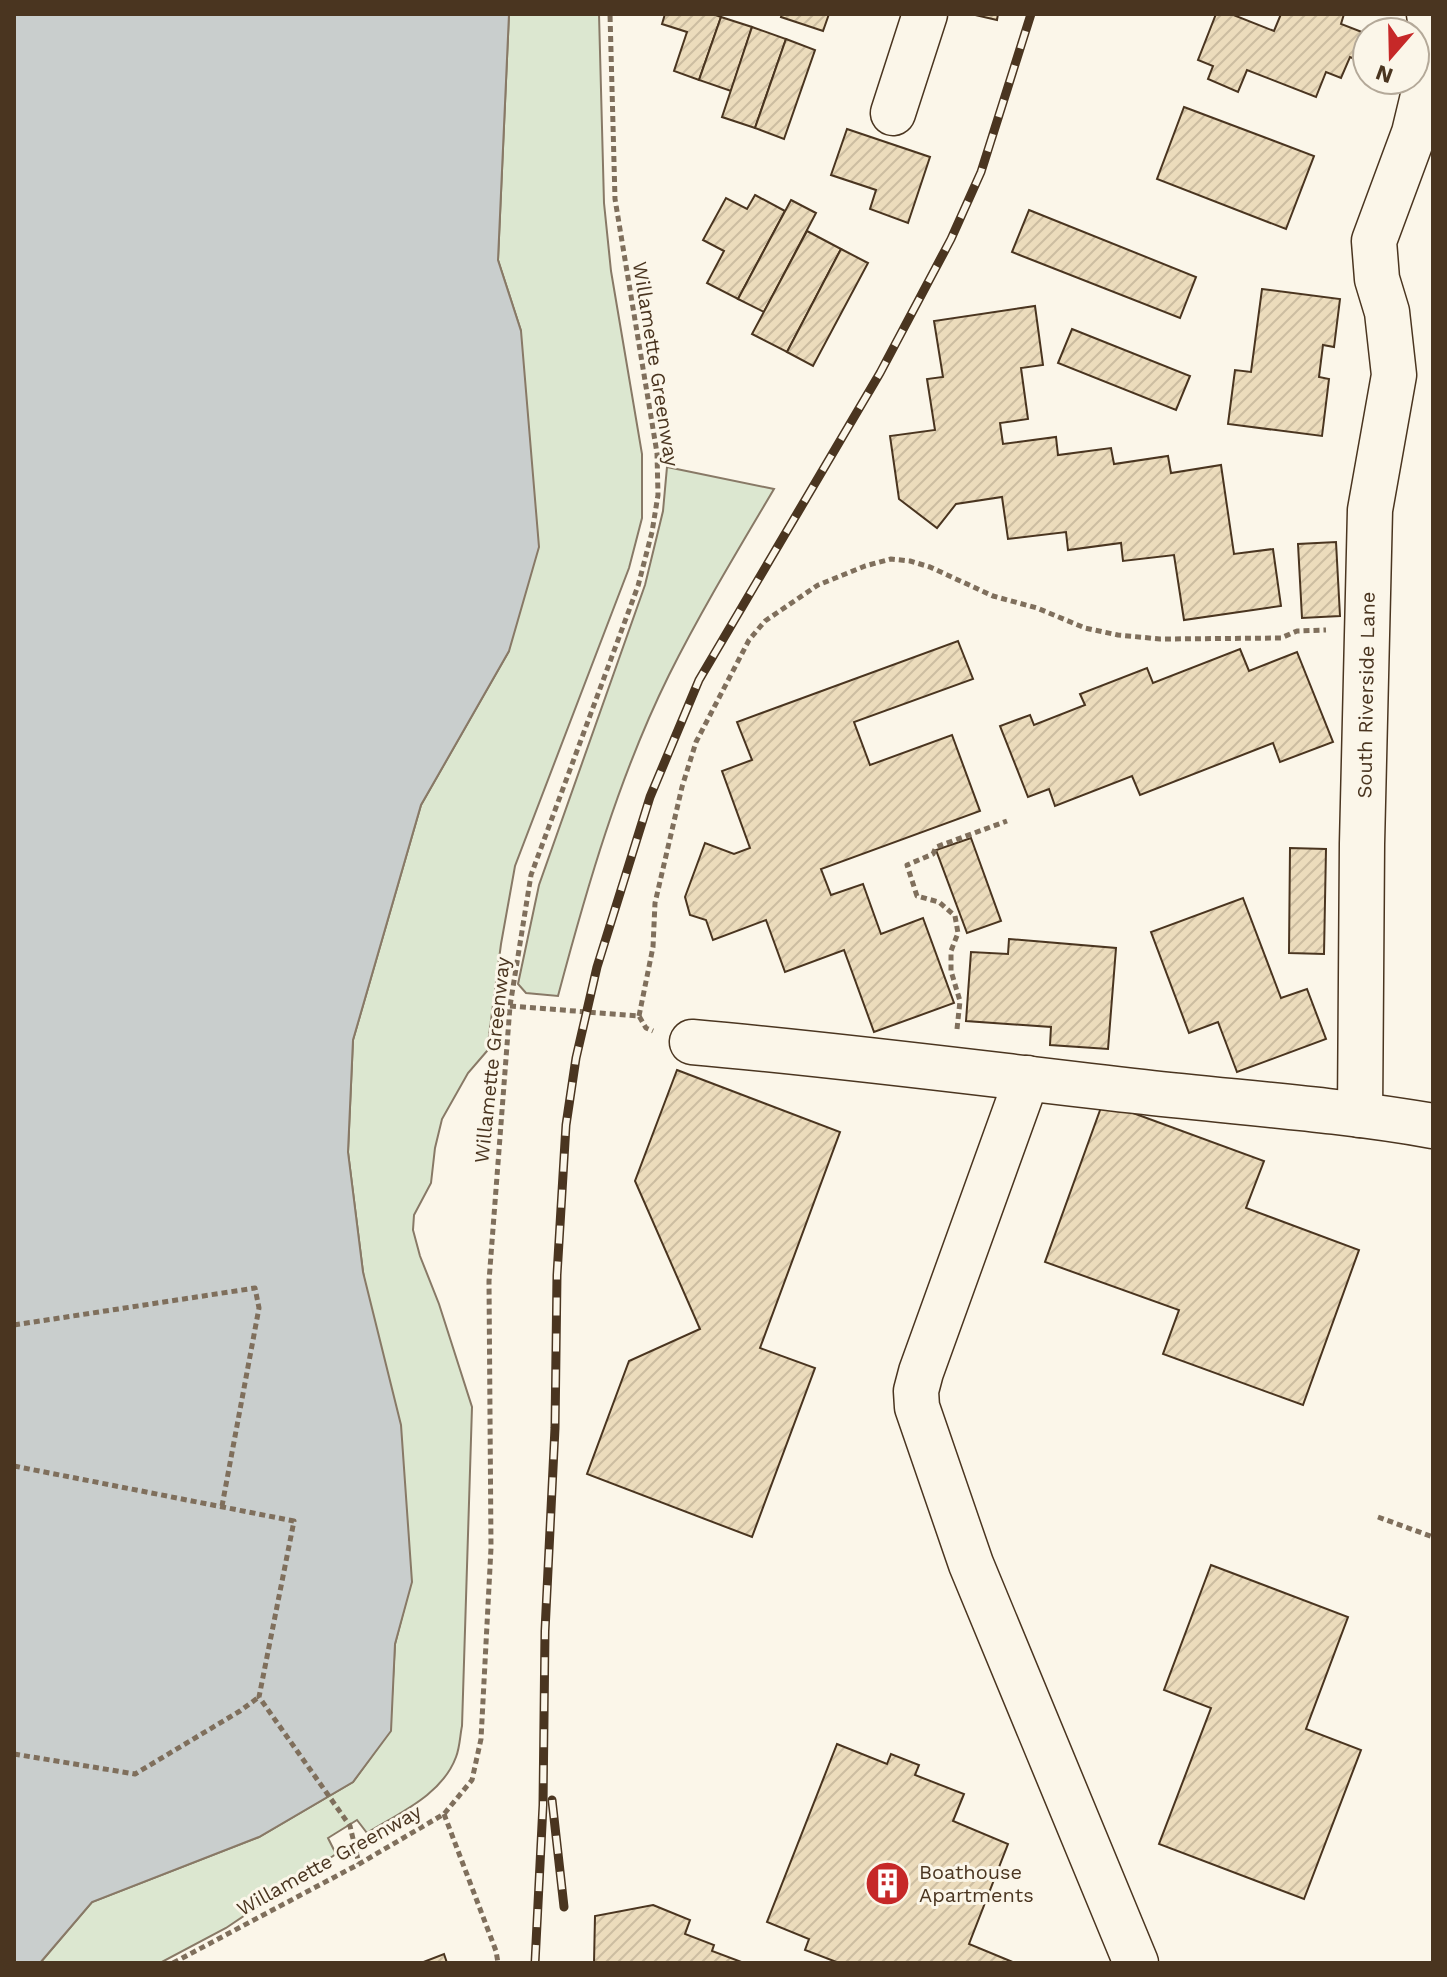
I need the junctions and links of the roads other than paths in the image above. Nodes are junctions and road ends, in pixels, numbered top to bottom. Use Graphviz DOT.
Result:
graph roads {
  1 [pos="925,14"];
  2 [pos="1429,14"];
  3 [pos="1433,40"];
  4 [pos="1433,54"];
  5 [pos="893,113"];
  6 [pos="692,1042"];
  7 [pos="1027,1078"];
  8 [pos="1360,1115"];
  9 [pos="1433,1126"];
  10 [pos="1136,1963"];
  1 -- 5 [label="street"];
  2 -- 3 [label="street"];
  4 -- 8 [label="street, South Riverside Lane"];
  6 -- 7 [label="street"];
  7 -- 8 [label="street"];
  7 -- 10 [label="street"];
  8 -- 9 [label="street"];
}
